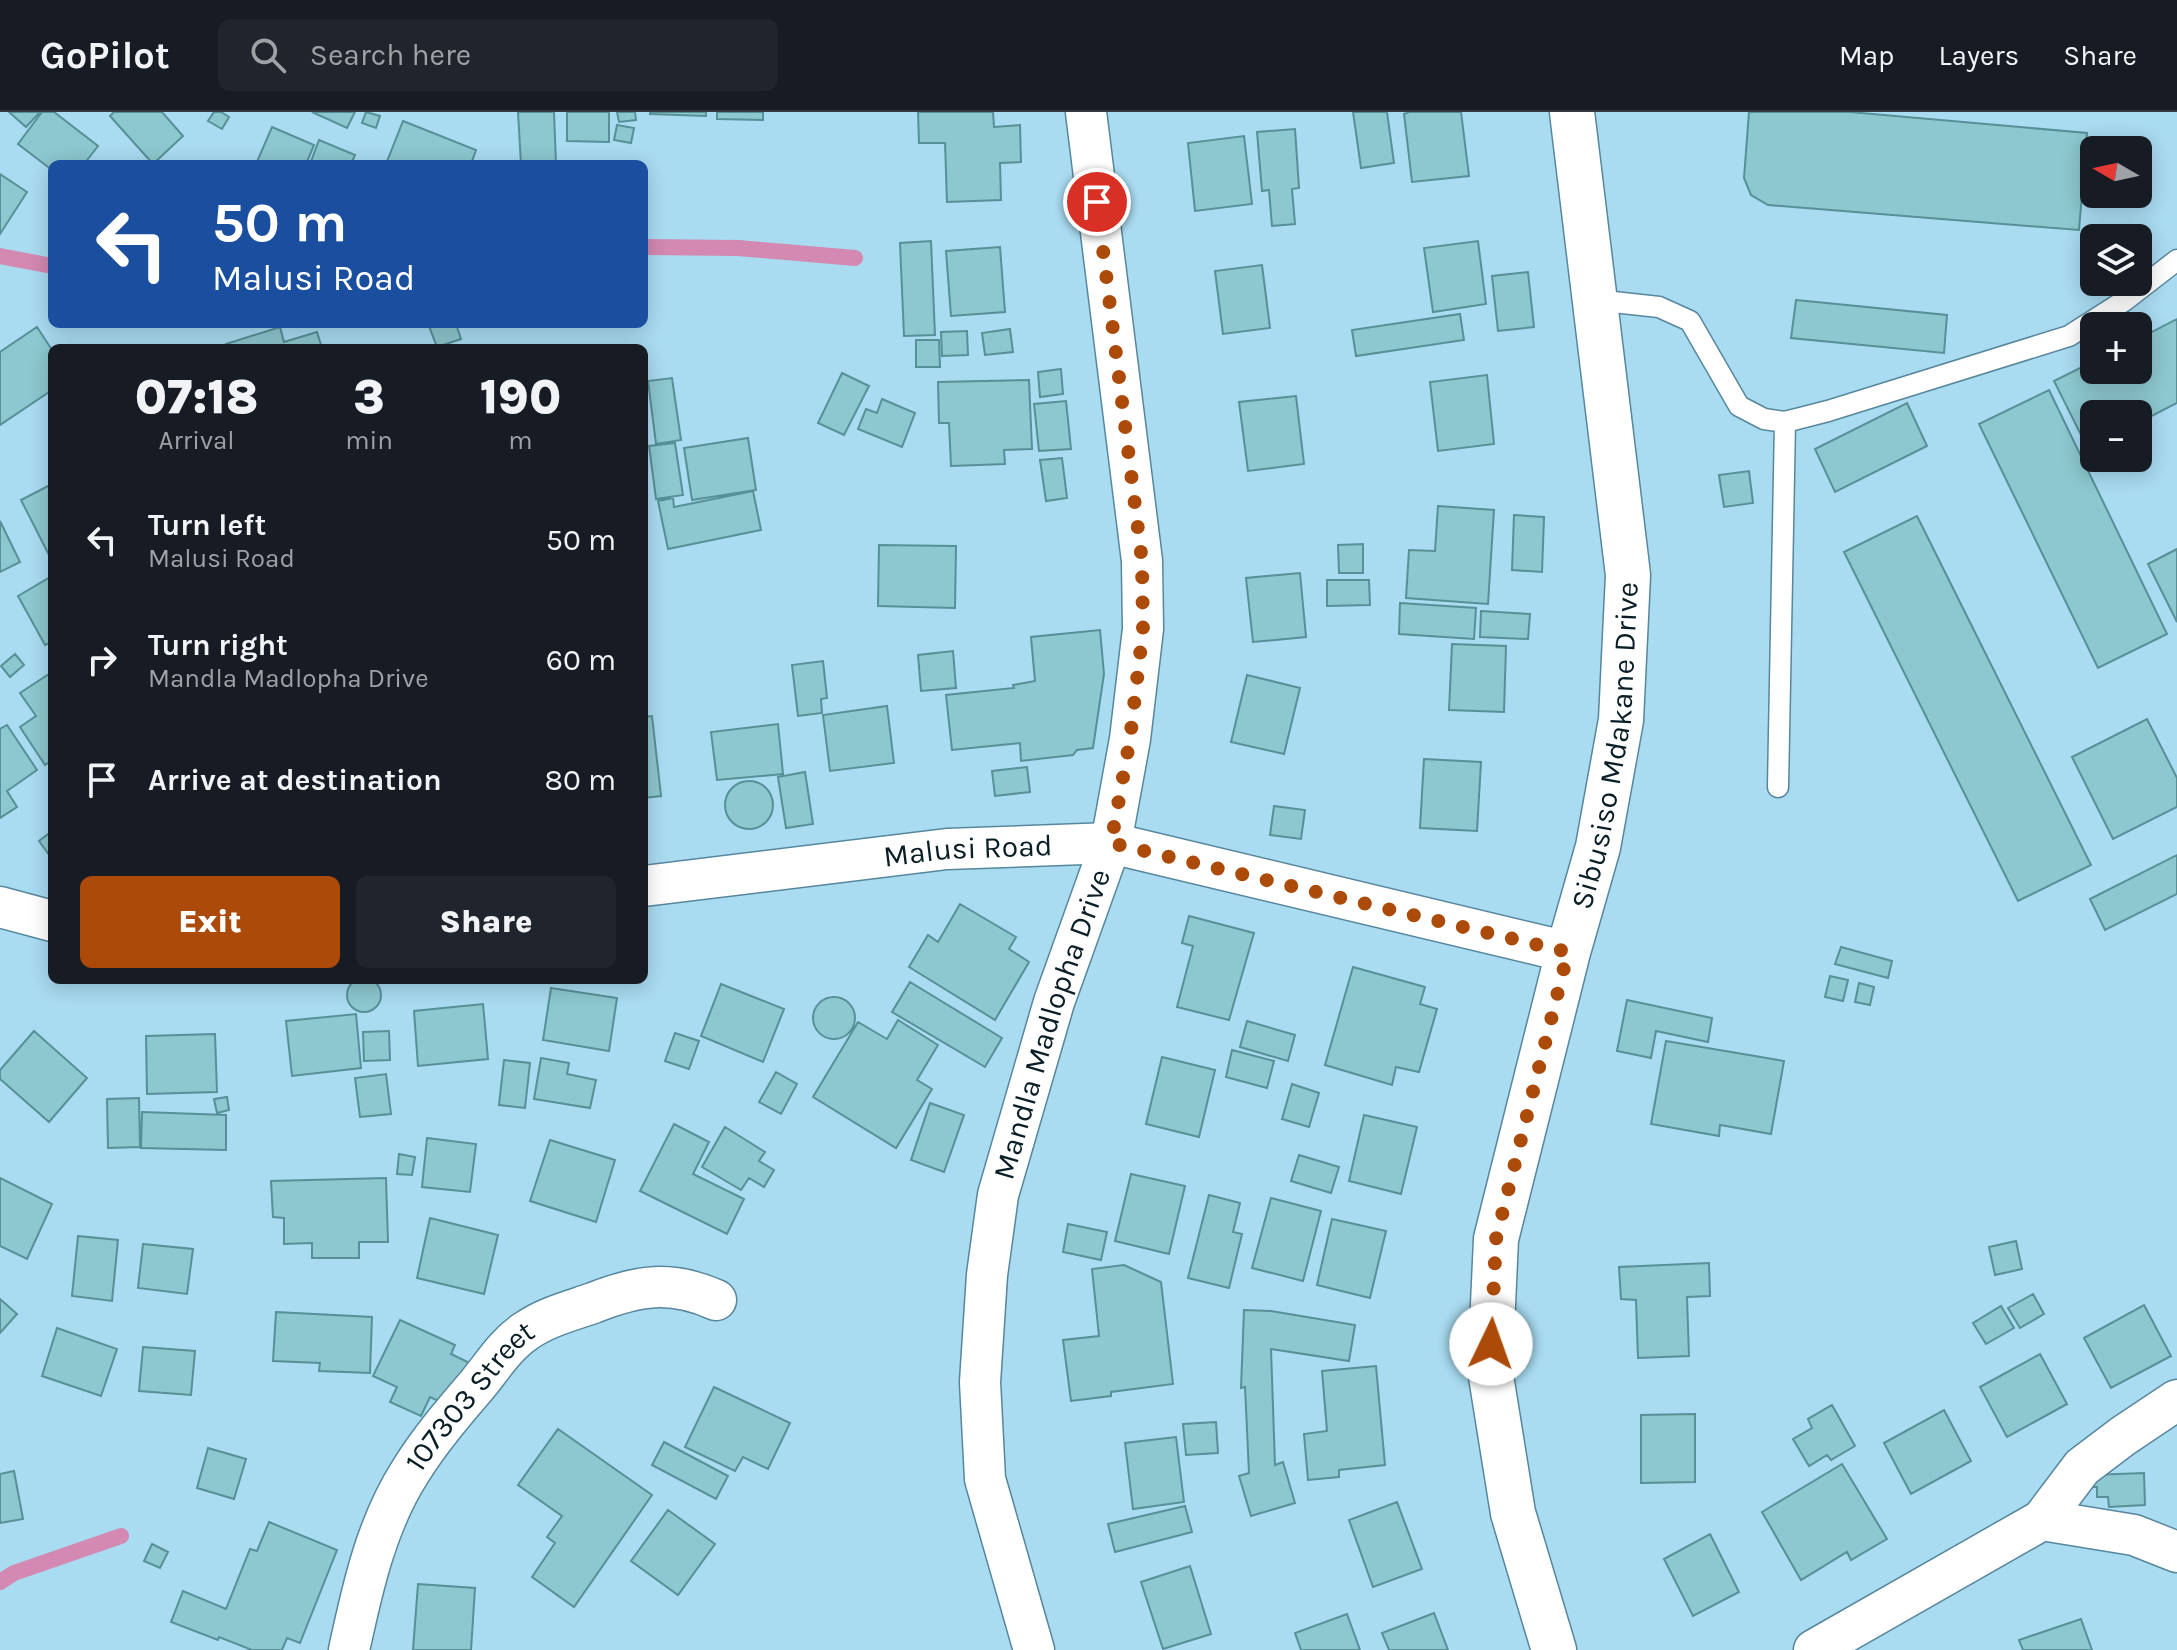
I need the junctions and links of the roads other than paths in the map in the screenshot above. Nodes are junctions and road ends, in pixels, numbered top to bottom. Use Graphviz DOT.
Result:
graph roads {
  1 [pos="1086,112"];
  2 [pos="1572,112"];
  3 [pos="2177,260"];
  4 [pos="1595,300"];
  5 [pos="1785,422"];
  6 [pos="1778,787"];
  7 [pos="1111,843"];
  8 [pos="648,886"];
  9 [pos="0,907"];
  10 [pos="48,920"];
  11 [pos="1568,952"];
  12 [pos="716,1300"];
  13 [pos="2177,1400"];
  14 [pos="2042,1520"];
  15 [pos="2177,1552"];
  16 [pos="349,1650"];
  17 [pos="1034,1650"];
  18 [pos="1554,1650"];
  19 [pos="1814,1650"];
  1 -- 7 [label="street, Mandla Madlopha Drive"];
  2 -- 4 [label="street, Sibusiso Mdakane Drive"];
  3 -- 5 [label="lane"];
  4 -- 5 [label="lane"];
  4 -- 11 [label="street, Sibusiso Mdakane Drive"];
  5 -- 6 [label="lane"];
  7 -- 8 [label="street, Malusi Road"];
  7 -- 11 [label="street, Malusi Road"];
  7 -- 17 [label="street, Mandla Madlopha Drive"];
  9 -- 10 [label="street"];
  11 -- 18 [label="street, Sibusiso Mdakane Drive"];
  12 -- 16 [label="street, 107303 Street"];
  13 -- 14 [label="street"];
  14 -- 15 [label="street"];
  14 -- 19 [label="street"];
}
